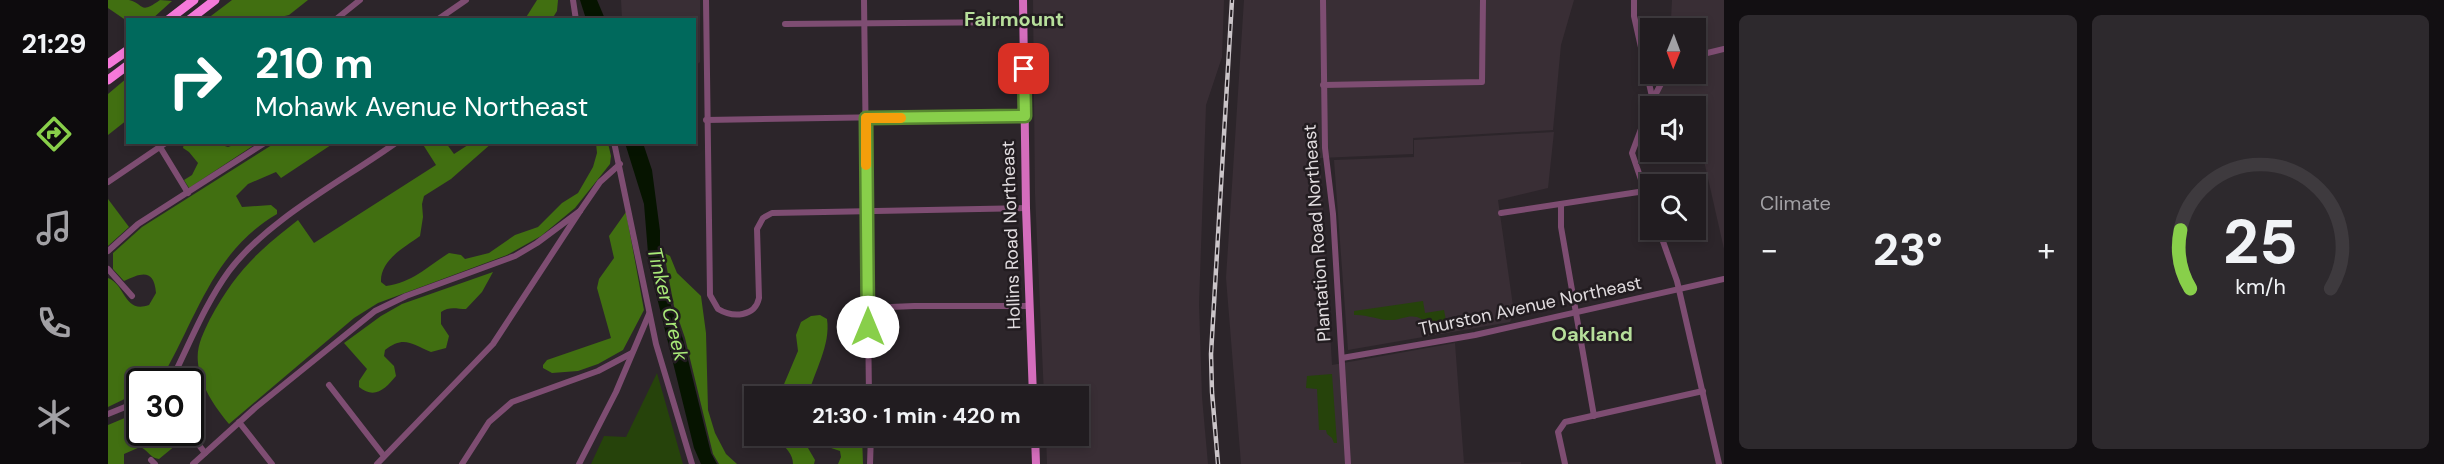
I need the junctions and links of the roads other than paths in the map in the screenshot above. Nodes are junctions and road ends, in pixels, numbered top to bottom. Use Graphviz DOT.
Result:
graph roads {
  1 [pos="194,0"];
  2 [pos="215,0"];
  3 [pos="360,0"];
  4 [pos="466,0"];
  5 [pos="573,0"];
  6 [pos="706,0"];
  7 [pos="864,0"];
  8 [pos="1023,0"];
  9 [pos="1323,0"];
  10 [pos="1483,0"];
  11 [pos="1634,0"];
  12 [pos="171,18"];
  13 [pos="192,18"];
  14 [pos="337,18"];
  15 [pos="440,18"];
  16 [pos="576,18"];
  17 [pos="1023,22"];
  18 [pos="785,24"];
  19 [pos="864,24"];
  20 [pos="1724,49"];
  21 [pos="126,51"];
  22 [pos="1706,53"];
  23 [pos="108,64"];
  24 [pos="126,66"];
  25 [pos="108,80"];
  26 [pos="1323,85"];
  27 [pos="1652,96"];
  28 [pos="1025,116"];
  29 [pos="866,118"];
  30 [pos="706,120"];
  31 [pos="1640,133"];
  32 [pos="164,144"];
  33 [pos="263,144"];
  34 [pos="394,144"];
  35 [pos="615,144"];
  36 [pos="160,147"];
  37 [pos="620,164"];
  38 [pos="1640,176"];
  39 [pos="108,182"];
  40 [pos="1640,192"];
  41 [pos="188,193"];
  42 [pos="1561,204"];
  43 [pos="1026,208"];
  44 [pos="580,211"];
  45 [pos="867,211"];
  46 [pos="1501,213"];
  47 [pos="1662,240"];
  48 [pos="108,251"];
  49 [pos="108,269"];
  50 [pos="1724,279"];
  51 [pos="1679,289"];
  52 [pos="132,296"];
  53 [pos="1030,306"];
  54 [pos="868,308"];
  55 [pos="1577,312"];
  56 [pos="649,314"];
  57 [pos="632,353"];
  58 [pos="1342,358"];
  59 [pos="178,368"];
  60 [pos="329,385"];
  61 [pos="869,386"];
  62 [pos="1033,386"];
  63 [pos="1703,392"];
  64 [pos="126,407"];
  65 [pos="108,414"];
  66 [pos="1594,416"];
  67 [pos="239,422"];
  68 [pos="200,446"];
  69 [pos="871,446"];
  70 [pos="1035,446"];
  71 [pos="205,453"];
  72 [pos="384,456"];
  73 [pos="193,464"];
  74 [pos="272,464"];
  75 [pos="377,464"];
  76 [pos="462,464"];
  77 [pos="579,464"];
  78 [pos="692,464"];
  79 [pos="870,464"];
  80 [pos="1036,464"];
  81 [pos="1348,464"];
  82 [pos="1565,464"];
  83 [pos="1719,464"];
  1 -- 12 [label="highway"];
  2 -- 13 [label="highway"];
  3 -- 14 [label="street"];
  4 -- 15 [label="street"];
  5 -- 16 [label="street"];
  6 -- 30 [label="street"];
  7 -- 19 [label="street"];
  8 -- 17 [label="main road, Hollins Road Northeast"];
  9 -- 26 [label="street, Plantation Road Northeast"];
  10 -- 26 [label="street"];
  11 -- 27 [label="street"];
  17 -- 19 [label="street"];
  17 -- 28 [label="main road, Hollins Road Northeast"];
  18 -- 19 [label="street"];
  19 -- 29 [label="street"];
  20 -- 22 [label="street"];
  21 -- 23 [label="highway"];
  24 -- 25 [label="highway"];
  26 -- 58 [label="street, Plantation Road Northeast"];
  28 -- 29 [label="street"];
  28 -- 43 [label="main road, Hollins Road Northeast"];
  29 -- 30 [label="street"];
  29 -- 45 [label="street"];
  30 -- 45 [label="street"];
  31 -- 38 [label="street"];
  32 -- 36 [label="street"];
  33 -- 41 [label="street"];
  34 -- 59 [label="street"];
  35 -- 37 [label="street"];
  36 -- 39 [label="street"];
  36 -- 41 [label="street"];
  37 -- 44 [label="street"];
  37 -- 56 [label="street"];
  40 -- 42 [label="street"];
  41 -- 48 [label="street"];
  42 -- 46 [label="street"];
  42 -- 55 [label="street"];
  43 -- 45 [label="street"];
  43 -- 53 [label="main road, Hollins Road Northeast"];
  44 -- 67 [label="street"];
  44 -- 72 [label="street"];
  45 -- 54 [label="street"];
  47 -- 51 [label="street"];
  49 -- 52 [label="street"];
  50 -- 51 [label="street, Thurston Avenue Northeast"];
  51 -- 55 [label="street, Thurston Avenue Northeast"];
  51 -- 63 [label="street"];
  53 -- 54 [label="street"];
  53 -- 62 [label="main road, Hollins Road Northeast"];
  54 -- 61 [label="street"];
  55 -- 58 [label="street, Thurston Avenue Northeast"];
  55 -- 66 [label="street"];
  56 -- 57 [label="street"];
  56 -- 78 [label="street"];
  57 -- 76 [label="street"];
  57 -- 77 [label="street"];
  58 -- 81 [label="street, Plantation Road Northeast"];
  60 -- 72 [label="street"];
  63 -- 66 [label="street"];
  63 -- 83 [label="street"];
  64 -- 65 [label="street"];
  66 -- 82 [label="street"];
  67 -- 71 [label="street"];
  67 -- 74 [label="street"];
  68 -- 71 [label="street"];
  69 -- 79 [label="street"];
  70 -- 80 [label="main road"];
  71 -- 73 [label="street"];
  72 -- 75 [label="street"];
}
